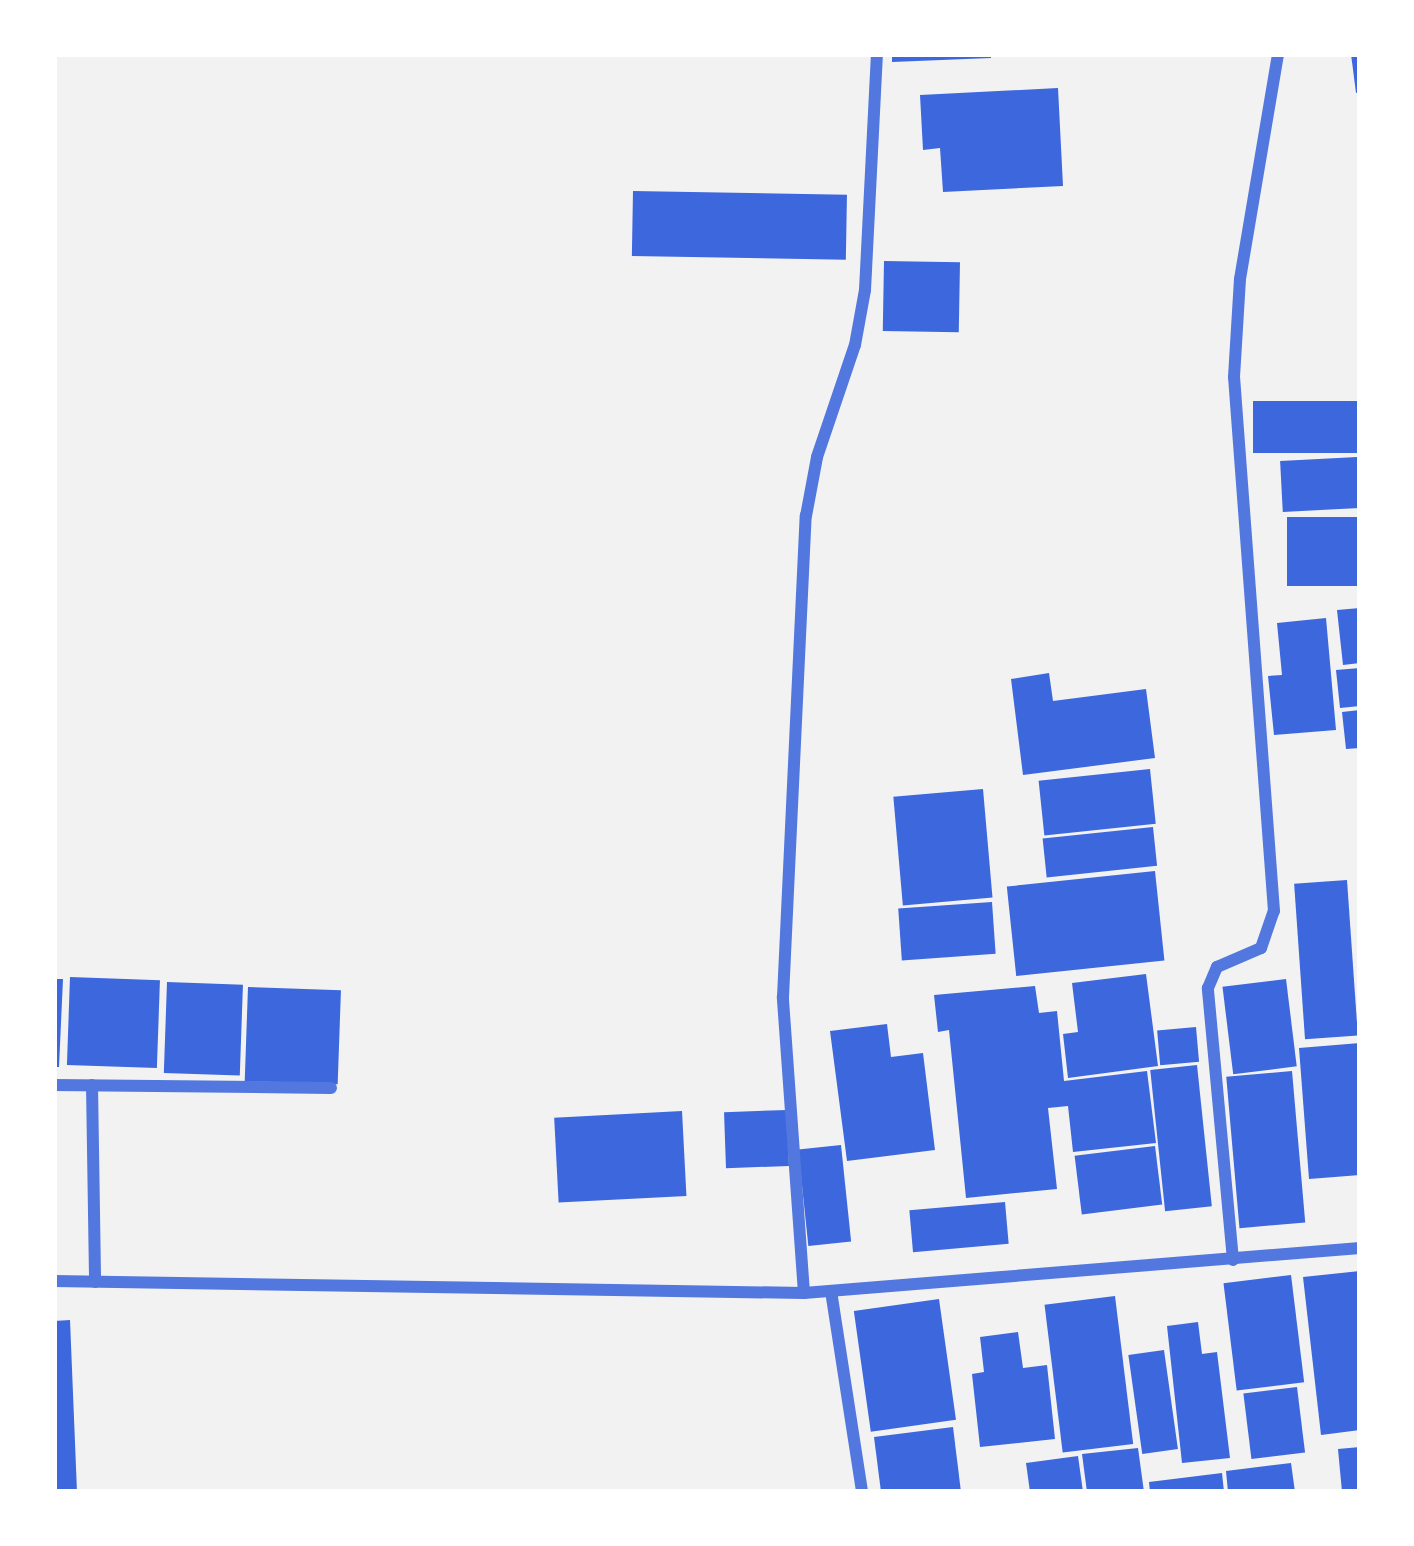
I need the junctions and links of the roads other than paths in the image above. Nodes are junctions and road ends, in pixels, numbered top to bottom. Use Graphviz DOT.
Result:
graph roads {
  1 [pos="877,54"];
  2 [pos="1278,54"];
  3 [pos="54,1084"];
  4 [pos="92,1085"];
  5 [pos="331,1088"];
  6 [pos="1360,1248"];
  7 [pos="1232,1261"];
  8 [pos="54,1281"];
  9 [pos="95,1282"];
  10 [pos="831,1291"];
  11 [pos="804,1293"];
  12 [pos="862,1492"];
  1 -- 11 [label="street"];
  2 -- 7 [label="street"];
  3 -- 4 [label="street"];
  4 -- 5 [label="street"];
  4 -- 9 [label="street"];
  6 -- 7 [label="street"];
  7 -- 10 [label="street"];
  8 -- 9 [label="street"];
  9 -- 11 [label="street"];
  10 -- 11 [label="street"];
  10 -- 12 [label="street"];
}
